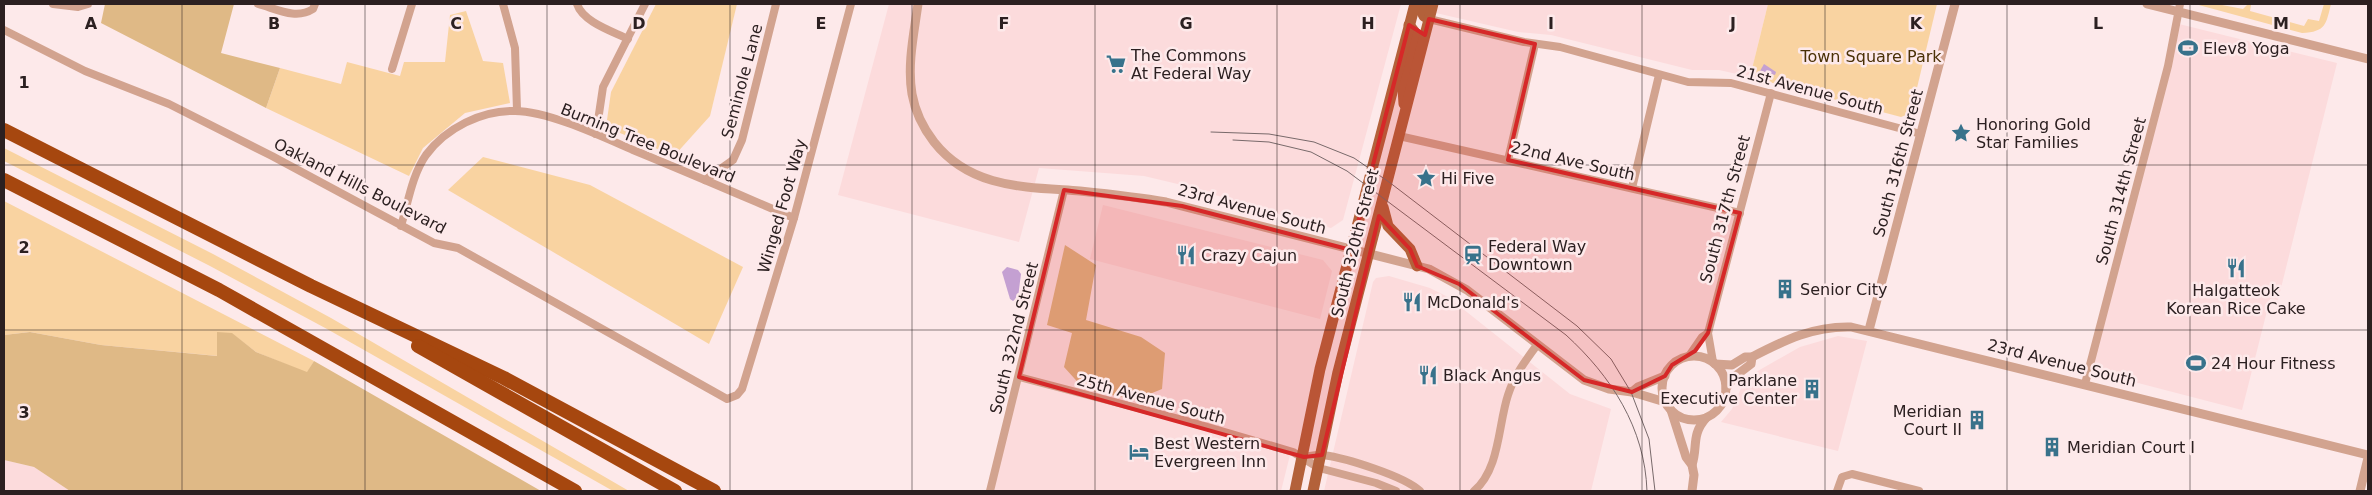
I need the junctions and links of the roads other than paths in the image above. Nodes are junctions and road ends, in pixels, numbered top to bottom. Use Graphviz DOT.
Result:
graph roads {
  1 [pos="53,4"];
  2 [pos="258,4"];
  3 [pos="315,4"];
  4 [pos="412,4"];
  5 [pos="503,4"];
  6 [pos="578,4"];
  7 [pos="645,4"];
  8 [pos="776,4"];
  9 [pos="852,4"];
  10 [pos="918,4"];
  11 [pos="1415,4"];
  12 [pos="1423,4"];
  13 [pos="1433,4"];
  14 [pos="1955,4"];
  15 [pos="2147,4"];
  16 [pos="86,5"];
  17 [pos="2179,8"];
  18 [pos="1430,19"];
  19 [pos="1409,26"];
  20 [pos="4,30"];
  21 [pos="628,38"];
  22 [pos="1535,44"];
  23 [pos="2368,59"];
  24 [pos="392,69"];
  25 [pos="1659,75"];
  26 [pos="1771,93"];
  27 [pos="516,110"];
  28 [pos="1404,115"];
  29 [pos="4,130"];
  30 [pos="596,134"];
  31 [pos="1921,134"];
  32 [pos="1400,136"];
  33 [pos="1508,160"];
  34 [pos="4,180"];
  35 [pos="705,180"];
  36 [pos="1632,188"];
  37 [pos="1064,190"];
  38 [pos="1382,203"];
  39 [pos="1740,212"];
  40 [pos="794,218"];
  41 [pos="401,226"];
  42 [pos="1350,250"];
  43 [pos="1369,254"];
  44 [pos="1416,266"];
  45 [pos="310,286"];
  46 [pos="1870,330"];
  47 [pos="1708,333"];
  48 [pos="1537,345"];
  49 [pos="1689,356"];
  50 [pos="1752,357"];
  51 [pos="1714,363"];
  52 [pos="1664,376"];
  53 [pos="1019,377"];
  54 [pos="2085,384"];
  55 [pos="1726,388"];
  56 [pos="1632,392"];
  57 [pos="720,398"];
  58 [pos="1665,402"];
  59 [pos="1671,410"];
  60 [pos="1706,418"];
  61 [pos="1322,455"];
  62 [pos="1304,457"];
  63 [pos="2368,457"];
  64 [pos="1692,464"];
  65 [pos="1319,468"];
  66 [pos="575,491"];
  67 [pos="675,491"];
  68 [pos="714,491"];
  69 [pos="990,491"];
  70 [pos="1295,491"];
  71 [pos="1313,491"];
  72 [pos="1396,491"];
  73 [pos="1420,491"];
  74 [pos="1474,491"];
  75 [pos="1692,491"];
  76 [pos="1837,491"];
  77 [pos="1919,491"];
  78 [pos="2360,491"];
  1 -- 16 [label="street"];
  2 -- 3 [label="street"];
  4 -- 24 [label="street"];
  5 -- 27 [label="street"];
  6 -- 21 [label="street"];
  7 -- 21 [label="street"];
  8 -- 35 [label="street, Seminole Lane"];
  9 -- 40 [label="street, Winged Foot Way"];
  10 -- 37 [label="street, 23rd Avenue South"];
  11 -- 19 [label="main road, South 320th Street"];
  12 -- 18 [label="main road"];
  13 -- 18 [label="main road, South 320th Street"];
  14 -- 31 [label="street, South 316th Street"];
  15 -- 17 [label="street"];
  17 -- 23 [label="street"];
  17 -- 54 [label="street, South 314th Street"];
  18 -- 22 [label="street, 21st Avenue South"];
  18 -- 28 [label="main road, South 320th Street"];
  19 -- 28 [label="main road"];
  19 -- 42 [label="main road, South 320th Street"];
  20 -- 41 [label="street, Oakland Hills Boulevard"];
  21 -- 30 [label="street"];
  22 -- 25 [label="street, 21st Avenue South"];
  22 -- 33 [label="street"];
  25 -- 26 [label="street, 21st Avenue South"];
  25 -- 36 [label="street"];
  26 -- 31 [label="street, 21st Avenue South"];
  26 -- 39 [label="street, South 317th Street"];
  27 -- 30 [label="street, Burning Tree Boulevard"];
  27 -- 41 [label="street, Burning Tree Boulevard"];
  28 -- 32 [label="main road, South 320th Street"];
  29 -- 45 [label="highway"];
  30 -- 35 [label="street, Burning Tree Boulevard"];
  31 -- 46 [label="street, South 316th Street"];
  32 -- 33 [label="street, 22nd Ave South"];
  32 -- 38 [label="main road, South 320th Street"];
  33 -- 36 [label="street, 22nd Ave South"];
  34 -- 66 [label="highway"];
  35 -- 40 [label="street, Burning Tree Boulevard"];
  36 -- 39 [label="street, 22nd Ave South"];
  37 -- 42 [label="street, 23rd Avenue South"];
  37 -- 53 [label="street, South 322nd Street"];
  38 -- 43 [label="main road, South 320th Street"];
  38 -- 44 [label="main road"];
  39 -- 47 [label="street, South 317th Street"];
  40 -- 57 [label="street, Winged Foot Way"];
  41 -- 57 [label="street, Oakland Hills Boulevard"];
  42 -- 43 [label="street, 23rd Avenue South"];
  42 -- 62 [label="main road, South 320th Street"];
  43 -- 44 [label="street, 23rd Avenue South"];
  43 -- 61 [label="main road, South 320th Street"];
  44 -- 48 [label="street, 23rd Avenue South"];
  45 -- 67 [label="highway"];
  45 -- 68 [label="highway"];
  46 -- 50 [label="street, 23rd Avenue South"];
  46 -- 54 [label="street, 23rd Avenue South"];
  47 -- 49 [label="street, South 317th Street"];
  47 -- 51 [label="street, South 317th Street"];
  48 -- 56 [label="street, 23rd Avenue South"];
  48 -- 74 [label="street"];
  49 -- 51 [label="street"];
  49 -- 52 [label="street"];
  50 -- 51 [label="street, 23rd Avenue South"];
  50 -- 55 [label="street, 23rd Avenue South"];
  51 -- 55 [label="street"];
  52 -- 56 [label="street"];
  52 -- 58 [label="street"];
  53 -- 62 [label="street, 25th Avenue South"];
  53 -- 69 [label="street, South 322nd Street"];
  54 -- 63 [label="street, 23rd Avenue South"];
  55 -- 60 [label="street"];
  56 -- 58 [label="street"];
  58 -- 59 [label="street"];
  59 -- 60 [label="street"];
  59 -- 64 [label="street"];
  60 -- 64 [label="street"];
  61 -- 62 [label="street"];
  61 -- 65 [label="main road, South 320th Street"];
  61 -- 73 [label="street"];
  62 -- 65 [label="street"];
  62 -- 70 [label="main road, South 320th Street"];
  63 -- 78 [label="street"];
  64 -- 75 [label="street"];
  65 -- 71 [label="main road, South 320th Street"];
  65 -- 72 [label="street"];
  76 -- 77 [label="street"];
}
